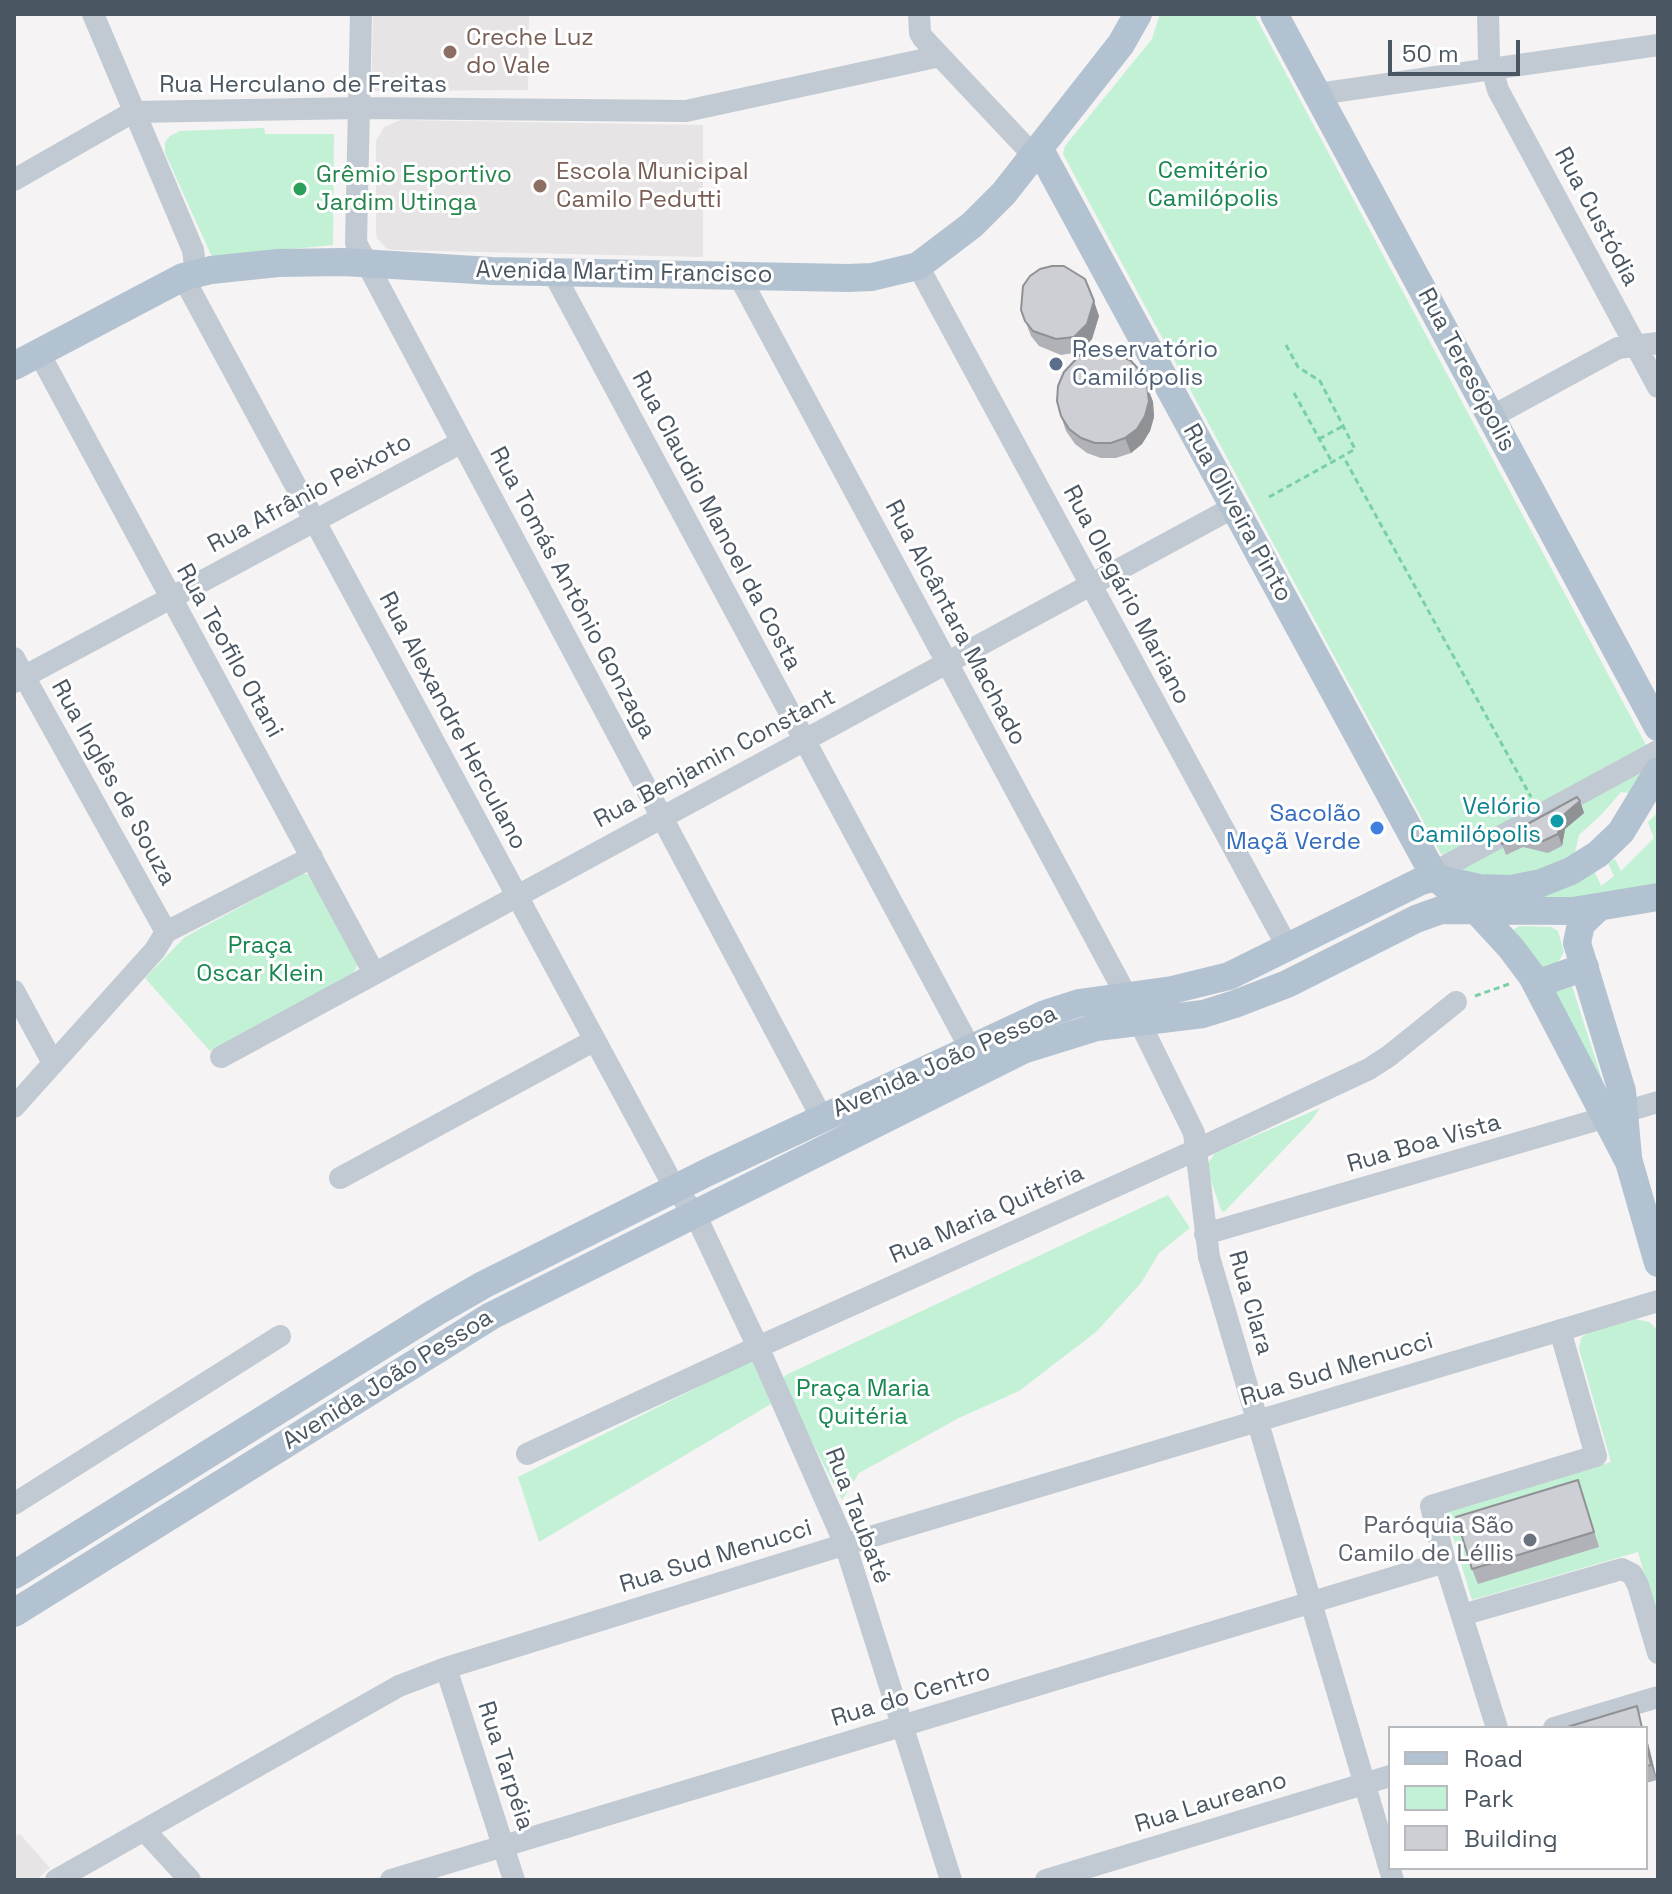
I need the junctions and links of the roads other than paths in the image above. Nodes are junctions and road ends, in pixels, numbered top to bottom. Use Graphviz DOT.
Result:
graph roads {
  1 [pos="93,14"];
  2 [pos="361,14"];
  3 [pos="919,14"];
  4 [pos="1138,14"];
  5 [pos="1488,14"];
  6 [pos="1279,19"];
  7 [pos="1658,45"];
  8 [pos="940,56"];
  9 [pos="1492,70"];
  10 [pos="1318,94"];
  11 [pos="360,108"];
  12 [pos="133,112"];
  13 [pos="1036,152"];
  14 [pos="14,180"];
  15 [pos="365,262"];
  16 [pos="918,266"];
  17 [pos="553,272"];
  18 [pos="190,275"];
  19 [pos="739,276"];
  20 [pos="1648,345"];
  21 [pos="26,360"];
  22 [pos="1658,387"];
  23 [pos="1491,417"];
  24 [pos="462,442"];
  25 [pos="1234,507"];
  26 [pos="314,521"];
  27 [pos="1091,584"];
  28 [pos="170,598"];
  29 [pos="947,662"];
  30 [pos="17,672"];
  31 [pos="1658,727"];
  32 [pos="804,740"];
  33 [pos="1658,751"];
  34 [pos="1658,771"];
  35 [pos="1658,799"];
  36 [pos="662,817"];
  37 [pos="1630,819"];
  38 [pos="312,857"];
  39 [pos="1435,877"];
  40 [pos="517,896"];
  41 [pos="1658,897"];
  42 [pos="1597,909"];
  43 [pos="1476,910"];
  44 [pos="166,932"];
  45 [pos="1288,948"];
  46 [pos="1585,967"];
  47 [pos="374,973"];
  48 [pos="1534,980"];
  49 [pos="14,991"];
  50 [pos="1126,995"];
  51 [pos="1456,1002"];
  52 [pos="1139,1021"];
  53 [pos="595,1040"];
  54 [pos="970,1048"];
  55 [pos="221,1057"];
  56 [pos="53,1063"];
  57 [pos="1658,1102"];
  58 [pos="14,1107"];
  59 [pos="1615,1115"];
  60 [pos="822,1118"];
  61 [pos="1196,1150"];
  62 [pos="340,1178"];
  63 [pos="675,1189"];
  64 [pos="694,1212"];
  65 [pos="1205,1234"];
  66 [pos="1658,1263"];
  67 [pos="1658,1301"];
  68 [pos="1560,1330"];
  69 [pos="280,1336"];
  70 [pos="758,1347"];
  71 [pos="1257,1421"];
  72 [pos="527,1454"];
  73 [pos="14,1504"];
  74 [pos="845,1544"];
  75 [pos="1445,1562"];
  76 [pos="14,1575"];
  77 [pos="1309,1603"];
  78 [pos="14,1613"];
  79 [pos="1462,1615"];
  80 [pos="1658,1653"];
  81 [pos="446,1668"];
  82 [pos="1658,1697"];
  83 [pos="902,1726"];
  84 [pos="1496,1726"];
  85 [pos="1561,1726"];
  86 [pos="1388,1777"];
  87 [pos="1363,1784"];
  88 [pos="145,1831"];
  89 [pos="503,1846"];
  90 [pos="1388,1864"];
  91 [pos="56,1880"];
  92 [pos="190,1880"];
  93 [pos="391,1880"];
  94 [pos="514,1880"];
  95 [pos="951,1880"];
  96 [pos="1046,1880"];
  1 -- 12 [label="street, Rua Alexandre Herculano"];
  2 -- 11 [label="street, Rua Tomás Antônio Gonzaga"];
  3 -- 8 [label="street"];
  4 -- 13 [label="main road, Avenida Martim Francisco"];
  5 -- 9 [label="street, Rua Custódia"];
  6 -- 10 [label="main road, Rua Teresópolis"];
  7 -- 9 [label="street"];
  8 -- 11 [label="street, Rua Herculano de Freitas"];
  8 -- 13 [label="street"];
  9 -- 10 [label="street"];
  9 -- 20 [label="street, Rua Custódia"];
  10 -- 23 [label="main road, Rua Teresópolis"];
  11 -- 12 [label="street, Rua Herculano de Freitas"];
  11 -- 15 [label="street, Rua Tomás Antônio Gonzaga"];
  12 -- 14 [label="street, Rua Herculano de Freitas"];
  12 -- 18 [label="street, Rua Alexandre Herculano"];
  13 -- 16 [label="main road, Avenida Martim Francisco"];
  13 -- 25 [label="main road, Rua Oliveira Pinto"];
  15 -- 17 [label="main road, Avenida Martim Francisco"];
  15 -- 18 [label="main road, Avenida Martim Francisco"];
  15 -- 24 [label="street, Rua Tomás Antônio Gonzaga"];
  16 -- 19 [label="main road, Avenida Martim Francisco"];
  16 -- 27 [label="street, Rua Olegário Mariano"];
  17 -- 19 [label="main road, Avenida Martim Francisco"];
  17 -- 32 [label="street, Rua Claudio Manoel da Costa"];
  18 -- 21 [label="main road, Avenida Martim Francisco"];
  18 -- 26 [label="street, Rua Alexandre Herculano"];
  19 -- 29 [label="street, Rua Alcântara Machado"];
  20 -- 22 [label="street, Rua Custódia"];
  20 -- 23 [label="street"];
  21 -- 28 [label="street, Rua Teofilo Otani"];
  23 -- 31 [label="main road, Rua Teresópolis"];
  24 -- 26 [label="street, Rua Afrânio Peixoto"];
  24 -- 36 [label="street, Rua Tomás Antônio Gonzaga"];
  25 -- 27 [label="street, Rua Benjamin Constant"];
  25 -- 39 [label="main road, Rua Oliveira Pinto"];
  26 -- 28 [label="street, Rua Afrânio Peixoto"];
  26 -- 40 [label="street, Rua Alexandre Herculano"];
  27 -- 29 [label="street, Rua Benjamin Constant"];
  27 -- 45 [label="street, Rua Olegário Mariano"];
  28 -- 30 [label="street, Rua Afrânio Peixoto"];
  28 -- 38 [label="street, Rua Teofilo Otani"];
  29 -- 32 [label="street, Rua Benjamin Constant"];
  29 -- 50 [label="street, Rua Alcântara Machado"];
  30 -- 44 [label="street, Rua Inglês de Souza"];
  32 -- 36 [label="street, Rua Benjamin Constant"];
  32 -- 54 [label="street, Rua Claudio Manoel da Costa"];
  33 -- 39 [label="street"];
  34 -- 37 [label="main road"];
  35 -- 37 [label="main road"];
  36 -- 40 [label="street, Rua Benjamin Constant"];
  36 -- 60 [label="street, Rua Tomás Antônio Gonzaga"];
  37 -- 39 [label="main road"];
  38 -- 44 [label="street"];
  38 -- 47 [label="street, Rua Teofilo Otani"];
  39 -- 43 [label="main road"];
  39 -- 45 [label="main road, Avenida João Pessoa"];
  40 -- 47 [label="street, Rua Benjamin Constant"];
  40 -- 53 [label="street, Rua Alexandre Herculano"];
  41 -- 42 [label="main road, Avenida João Pessoa"];
  42 -- 43 [label="main road, Avenida João Pessoa"];
  42 -- 46 [label="main road"];
  43 -- 48 [label="main road"];
  43 -- 52 [label="main road, Avenida João Pessoa"];
  44 -- 56 [label="street"];
  45 -- 50 [label="main road, Avenida João Pessoa"];
  46 -- 48 [label="main road"];
  46 -- 59 [label="main road"];
  47 -- 55 [label="street, Rua Benjamin Constant"];
  48 -- 59 [label="main road"];
  49 -- 56 [label="street"];
  50 -- 54 [label="main road, Avenida João Pessoa"];
  51 -- 61 [label="street, Rua Maria Quitéria"];
  52 -- 61 [label="street, Rua Clara"];
  52 -- 64 [label="main road, Avenida João Pessoa"];
  53 -- 62 [label="street"];
  53 -- 63 [label="street, Rua Alexandre Herculano"];
  54 -- 60 [label="main road, Avenida João Pessoa"];
  56 -- 58 [label="street"];
  57 -- 59 [label="street, Rua Boa Vista"];
  59 -- 65 [label="street, Rua Boa Vista"];
  59 -- 66 [label="main road"];
  60 -- 63 [label="main road, Avenida João Pessoa"];
  61 -- 65 [label="street, Rua Clara"];
  61 -- 70 [label="street, Rua Maria Quitéria"];
  63 -- 64 [label="street, Rua Taubaté"];
  63 -- 76 [label="main road, Avenida João Pessoa"];
  64 -- 70 [label="street, Rua Taubaté"];
  64 -- 78 [label="main road, Avenida João Pessoa"];
  65 -- 71 [label="street, Rua Clara"];
  67 -- 68 [label="street, Rua Sud Menucci"];
  68 -- 71 [label="street, Rua Sud Menucci"];
  68 -- 75 [label="street"];
  69 -- 73 [label="street"];
  70 -- 72 [label="street, Rua Maria Quitéria"];
  70 -- 74 [label="street, Rua Taubaté"];
  71 -- 74 [label="street, Rua Sud Menucci"];
  71 -- 77 [label="street, Rua Clara"];
  74 -- 81 [label="street, Rua Sud Menucci"];
  74 -- 83 [label="street, Rua Taubaté"];
  75 -- 77 [label="street, Rua do Centro"];
  75 -- 79 [label="street"];
  77 -- 83 [label="street, Rua do Centro"];
  77 -- 87 [label="street, Rua Clara"];
  79 -- 80 [label="street"];
  79 -- 84 [label="street"];
  81 -- 88 [label="street, Rua Sud Menucci"];
  81 -- 89 [label="street, Rua Tarpéia"];
  82 -- 85 [label="street"];
  83 -- 89 [label="street, Rua do Centro"];
  83 -- 95 [label="street, Rua Taubaté"];
  86 -- 87 [label="street, Rua Laureano"];
  87 -- 90 [label="street, Rua Clara"];
  87 -- 96 [label="street, Rua Laureano"];
  88 -- 91 [label="street, Rua Sud Menucci"];
  88 -- 92 [label="street"];
  89 -- 93 [label="street, Rua do Centro"];
  89 -- 94 [label="street, Rua Tarpéia"];
}
